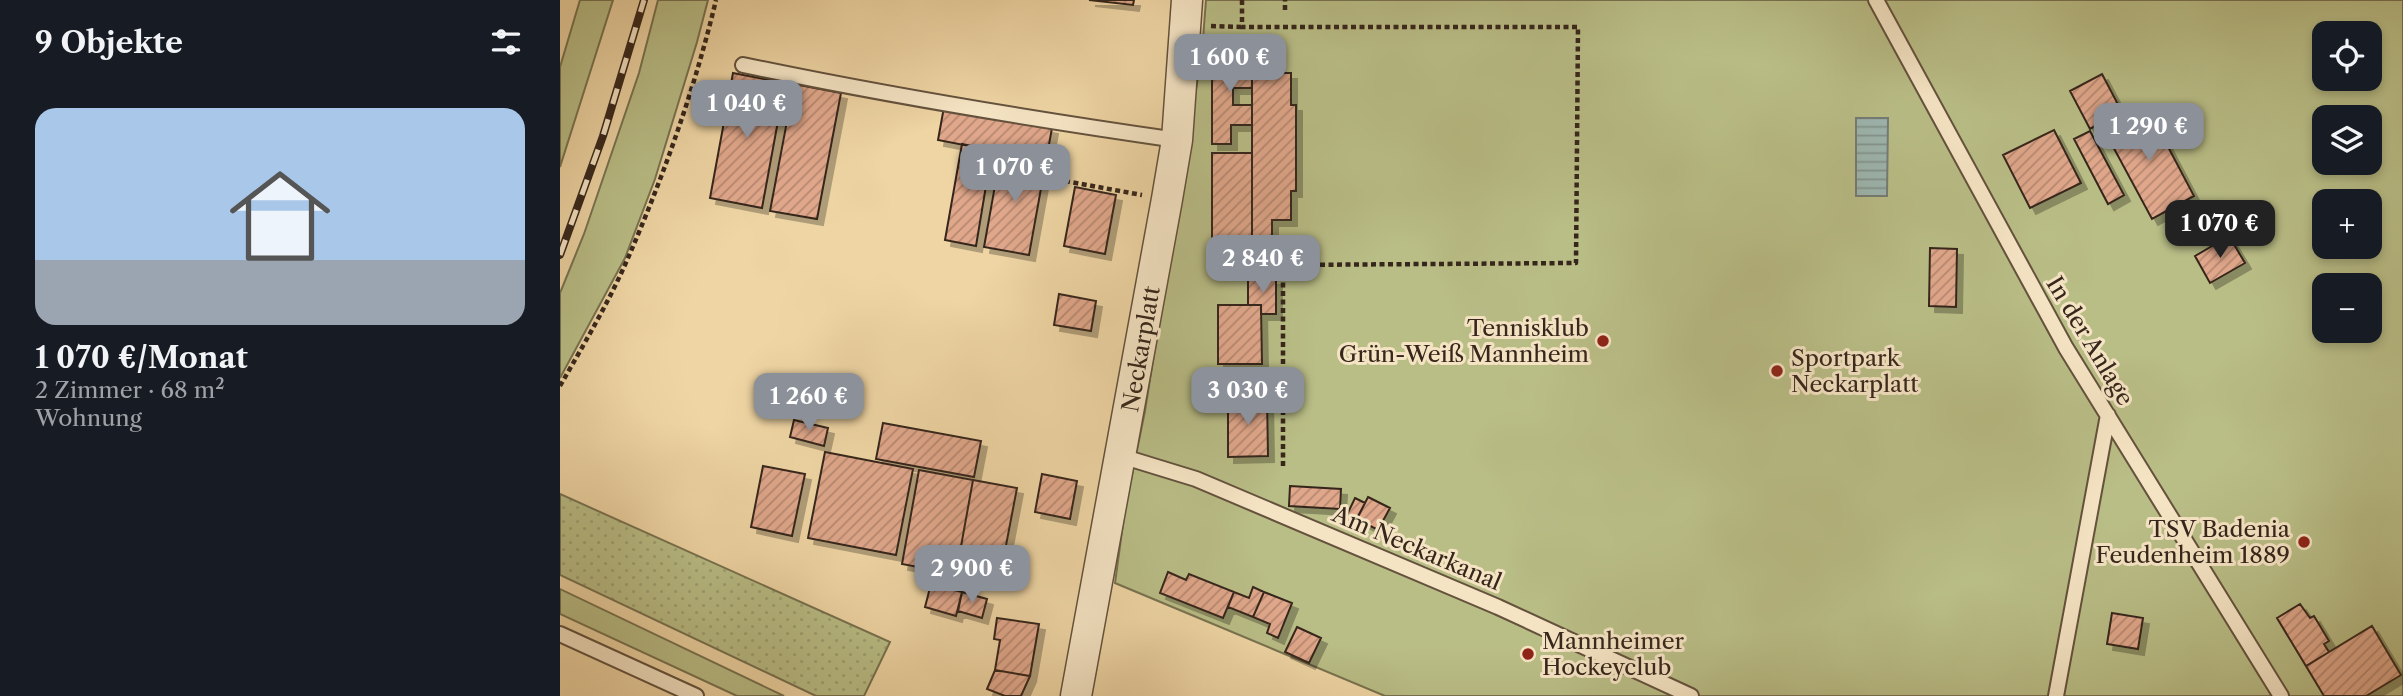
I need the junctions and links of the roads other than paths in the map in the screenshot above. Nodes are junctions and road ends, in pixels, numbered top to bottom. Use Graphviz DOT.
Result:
graph roads {
  1 [pos="1187,0"];
  2 [pos="1876,0"];
  3 [pos="743,65"];
  4 [pos="1177,139"];
  5 [pos="2108,415"];
  6 [pos="1121,456"];
  7 [pos="560,634"];
  8 [pos="696,696"];
  9 [pos="1076,696"];
  10 [pos="1691,696"];
  11 [pos="2056,696"];
  12 [pos="2281,696"];
  1 -- 4 [label="street, Neckarplatt"];
  2 -- 5 [label="lane, In der Anlage"];
  3 -- 4 [label="lane"];
  4 -- 6 [label="street, Neckarplatt"];
  5 -- 11 [label="lane"];
  5 -- 12 [label="lane, In der Anlage"];
  6 -- 9 [label="street, Neckarplatt"];
  6 -- 10 [label="lane, Am Neckarkanal"];
  7 -- 8 [label="lane"];
}
